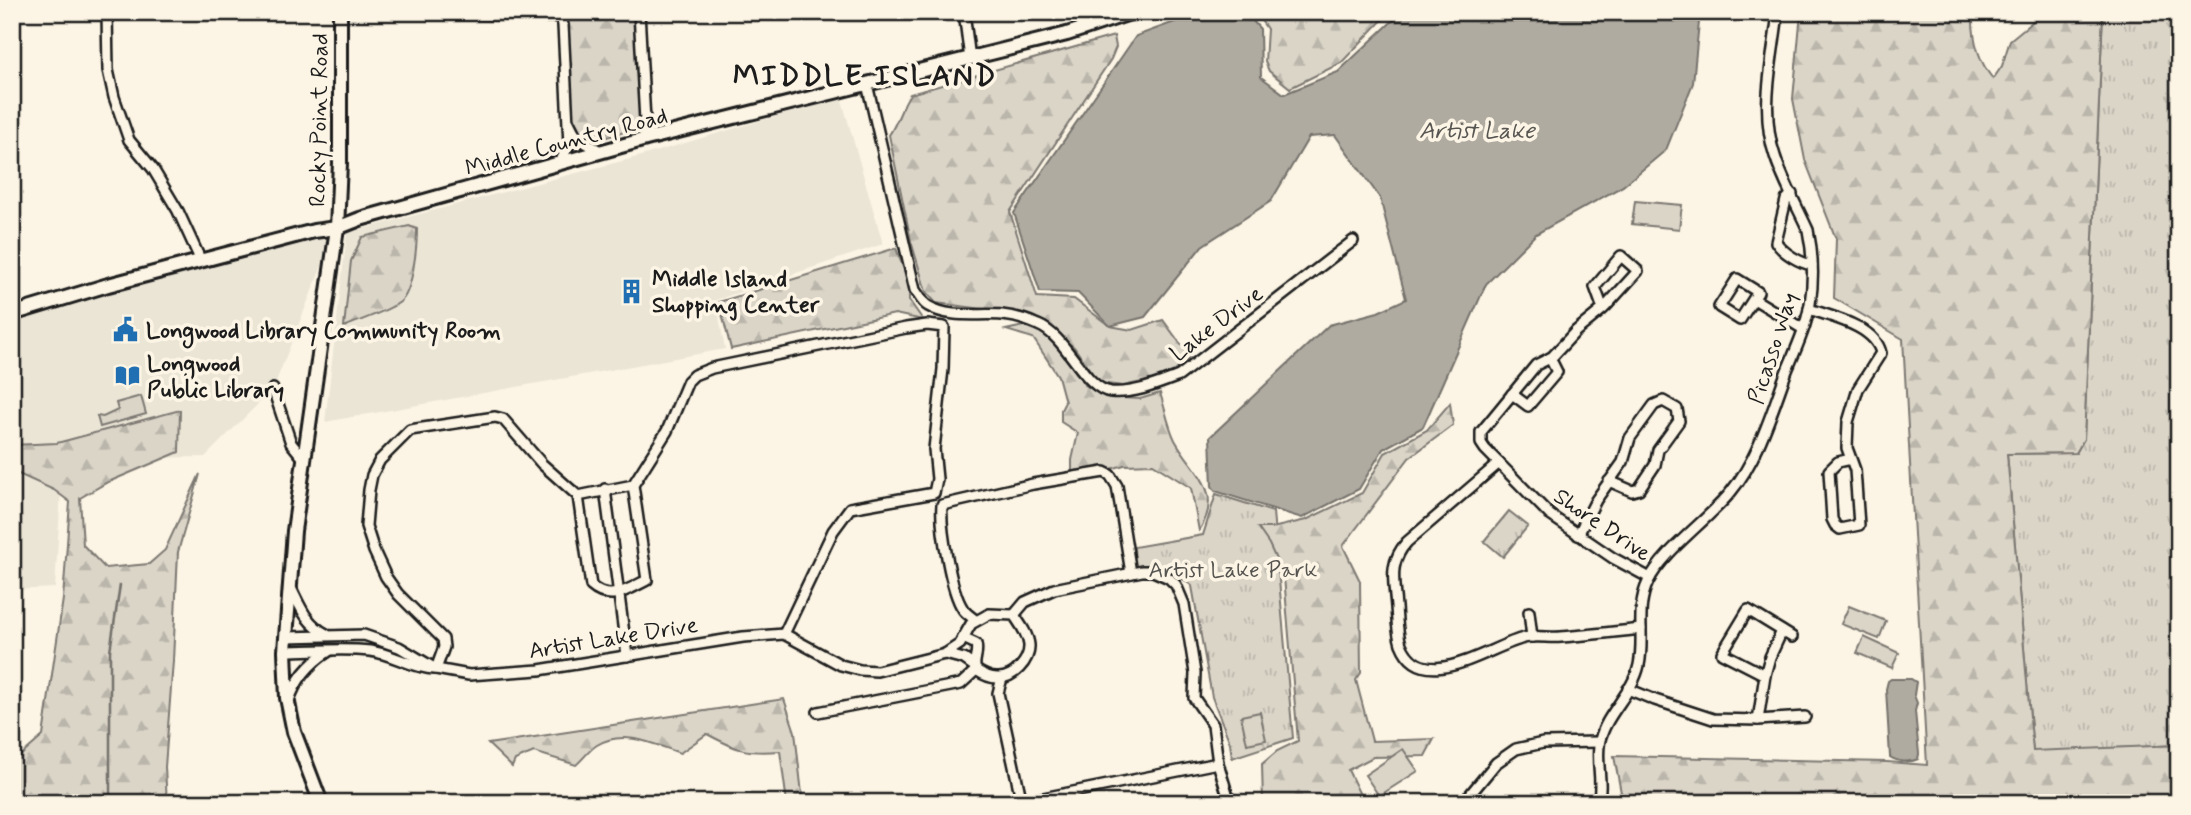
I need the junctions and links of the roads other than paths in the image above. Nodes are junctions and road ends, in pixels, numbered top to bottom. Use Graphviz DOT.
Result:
graph roads {
  1 [pos="107,12"];
  2 [pos="340,12"];
  3 [pos="560,12"];
  4 [pos="639,12"];
  5 [pos="1133,12"];
  6 [pos="964,15"];
  7 [pos="1778,15"];
  8 [pos="970,59"];
  9 [pos="867,84"];
  10 [pos="569,121"];
  11 [pos="646,139"];
  12 [pos="602,152"];
  13 [pos="559,164"];
  14 [pos="1792,194"];
  15 [pos="337,228"];
  16 [pos="1353,241"];
  17 [pos="201,261"];
  18 [pos="1812,265"];
  19 [pos="1754,299"];
  20 [pos="1603,309"];
  21 [pos="1809,309"];
  22 [pos="12,314"];
  23 [pos="1803,329"];
  24 [pos="1550,358"];
  25 [pos="273,389"];
  26 [pos="1512,394"];
  27 [pos="304,459"];
  28 [pos="1851,460"];
  29 [pos="1499,463"];
  30 [pos="1609,481"];
  31 [pos="633,485"];
  32 [pos="605,489"];
  33 [pos="579,496"];
  34 [pos="1578,535"];
  35 [pos="1131,573"];
  36 [pos="1650,578"];
  37 [pos="289,584"];
  38 [pos="620,593"];
  39 [pos="1529,612"];
  40 [pos="1014,615"];
  41 [pos="975,620"];
  42 [pos="1640,629"];
  43 [pos="1782,631"];
  44 [pos="327,634"];
  45 [pos="784,634"];
  46 [pos="286,637"];
  47 [pos="1532,637"];
  48 [pos="1792,637"];
  49 [pos="963,638"];
  50 [pos="285,651"];
  51 [pos="329,651"];
  52 [pos="945,654"];
  53 [pos="627,656"];
  54 [pos="975,668"];
  55 [pos="436,669"];
  56 [pos="1765,675"];
  57 [pos="1002,678"];
  58 [pos="1629,689"];
  59 [pos="288,703"];
  60 [pos="818,712"];
  61 [pos="1805,717"];
  62 [pos="1758,720"];
  63 [pos="1600,742"];
  64 [pos="1218,763"];
  65 [pos="1023,802"];
  66 [pos="321,803"];
  67 [pos="621,803"];
  68 [pos="656,803"];
  69 [pos="1230,803"];
  70 [pos="1463,803"];
  71 [pos="1598,803"];
  1 -- 17 [label="street"];
  2 -- 15 [label="main road, Rocky Point Road"];
  3 -- 10 [label="street"];
  4 -- 11 [label="street"];
  5 -- 8 [label="main road, Middle Country Road"];
  6 -- 8 [label="street"];
  7 -- 14 [label="street, Picasso Way"];
  8 -- 9 [label="main road, Middle Country Road"];
  9 -- 11 [label="main road, Middle Country Road"];
  9 -- 16 [label="street, Lake Drive"];
  10 -- 12 [label="street"];
  10 -- 13 [label="street"];
  11 -- 12 [label="main road, Middle Country Road"];
  12 -- 13 [label="main road, Middle Country Road"];
  13 -- 15 [label="main road, Middle Country Road"];
  14 -- 18 [label="street, Picasso Way"];
  14 -- 18 [label="street"];
  15 -- 17 [label="main road, Middle Country Road"];
  15 -- 27 [label="main road, Rocky Point Road"];
  17 -- 22 [label="main road, Middle Country Road"];
  18 -- 21 [label="street, Picasso Way"];
  19 -- 19 [label="street"];
  19 -- 23 [label="street"];
  20 -- 20 [label="street"];
  20 -- 24 [label="street"];
  21 -- 23 [label="street, Picasso Way"];
  21 -- 28 [label="street"];
  23 -- 36 [label="street, Picasso Way"];
  24 -- 26 [label="street"];
  24 -- 26 [label="street"];
  25 -- 27 [label="street"];
  26 -- 29 [label="street, Shore Drive"];
  27 -- 37 [label="main road, Rocky Point Road"];
  28 -- 28 [label="street"];
  29 -- 34 [label="street, Shore Drive"];
  29 -- 47 [label="street"];
  30 -- 30 [label="street"];
  30 -- 34 [label="street"];
  31 -- 32 [label="street"];
  31 -- 38 [label="street"];
  31 -- 45 [label="street"];
  32 -- 33 [label="street"];
  32 -- 38 [label="street"];
  33 -- 38 [label="street"];
  33 -- 55 [label="street"];
  34 -- 36 [label="street, Shore Drive"];
  35 -- 40 [label="street"];
  35 -- 41 [label="street"];
  35 -- 64 [label="street"];
  36 -- 42 [label="street, Picasso Way"];
  37 -- 44 [label="street"];
  37 -- 46 [label="main road, Rocky Point Road"];
  38 -- 53 [label="street"];
  39 -- 47 [label="street"];
  40 -- 41 [label="street"];
  40 -- 57 [label="street"];
  41 -- 49 [label="street"];
  42 -- 47 [label="street"];
  42 -- 58 [label="street, Picasso Way"];
  43 -- 48 [label="street"];
  43 -- 56 [label="street"];
  43 -- 56 [label="street"];
  44 -- 46 [label="street, Artist Lake Drive"];
  44 -- 55 [label="street, Artist Lake Drive"];
  45 -- 52 [label="street"];
  45 -- 53 [label="street, Artist Lake Drive"];
  46 -- 50 [label="main road, Rocky Point Road"];
  49 -- 52 [label="street"];
  49 -- 54 [label="street"];
  50 -- 51 [label="street"];
  50 -- 59 [label="main road, Rocky Point Road"];
  51 -- 55 [label="street"];
  51 -- 59 [label="street"];
  52 -- 54 [label="street"];
  53 -- 55 [label="street, Artist Lake Drive"];
  54 -- 57 [label="street"];
  54 -- 60 [label="street"];
  56 -- 62 [label="street"];
  57 -- 65 [label="street"];
  58 -- 62 [label="street"];
  58 -- 63 [label="street, Picasso Way"];
  59 -- 66 [label="main road, Rocky Point Road"];
  61 -- 62 [label="street"];
  63 -- 70 [label="street"];
  63 -- 71 [label="street"];
  64 -- 65 [label="street"];
  64 -- 69 [label="street"];
  67 -- 68 [label="street"];
}
